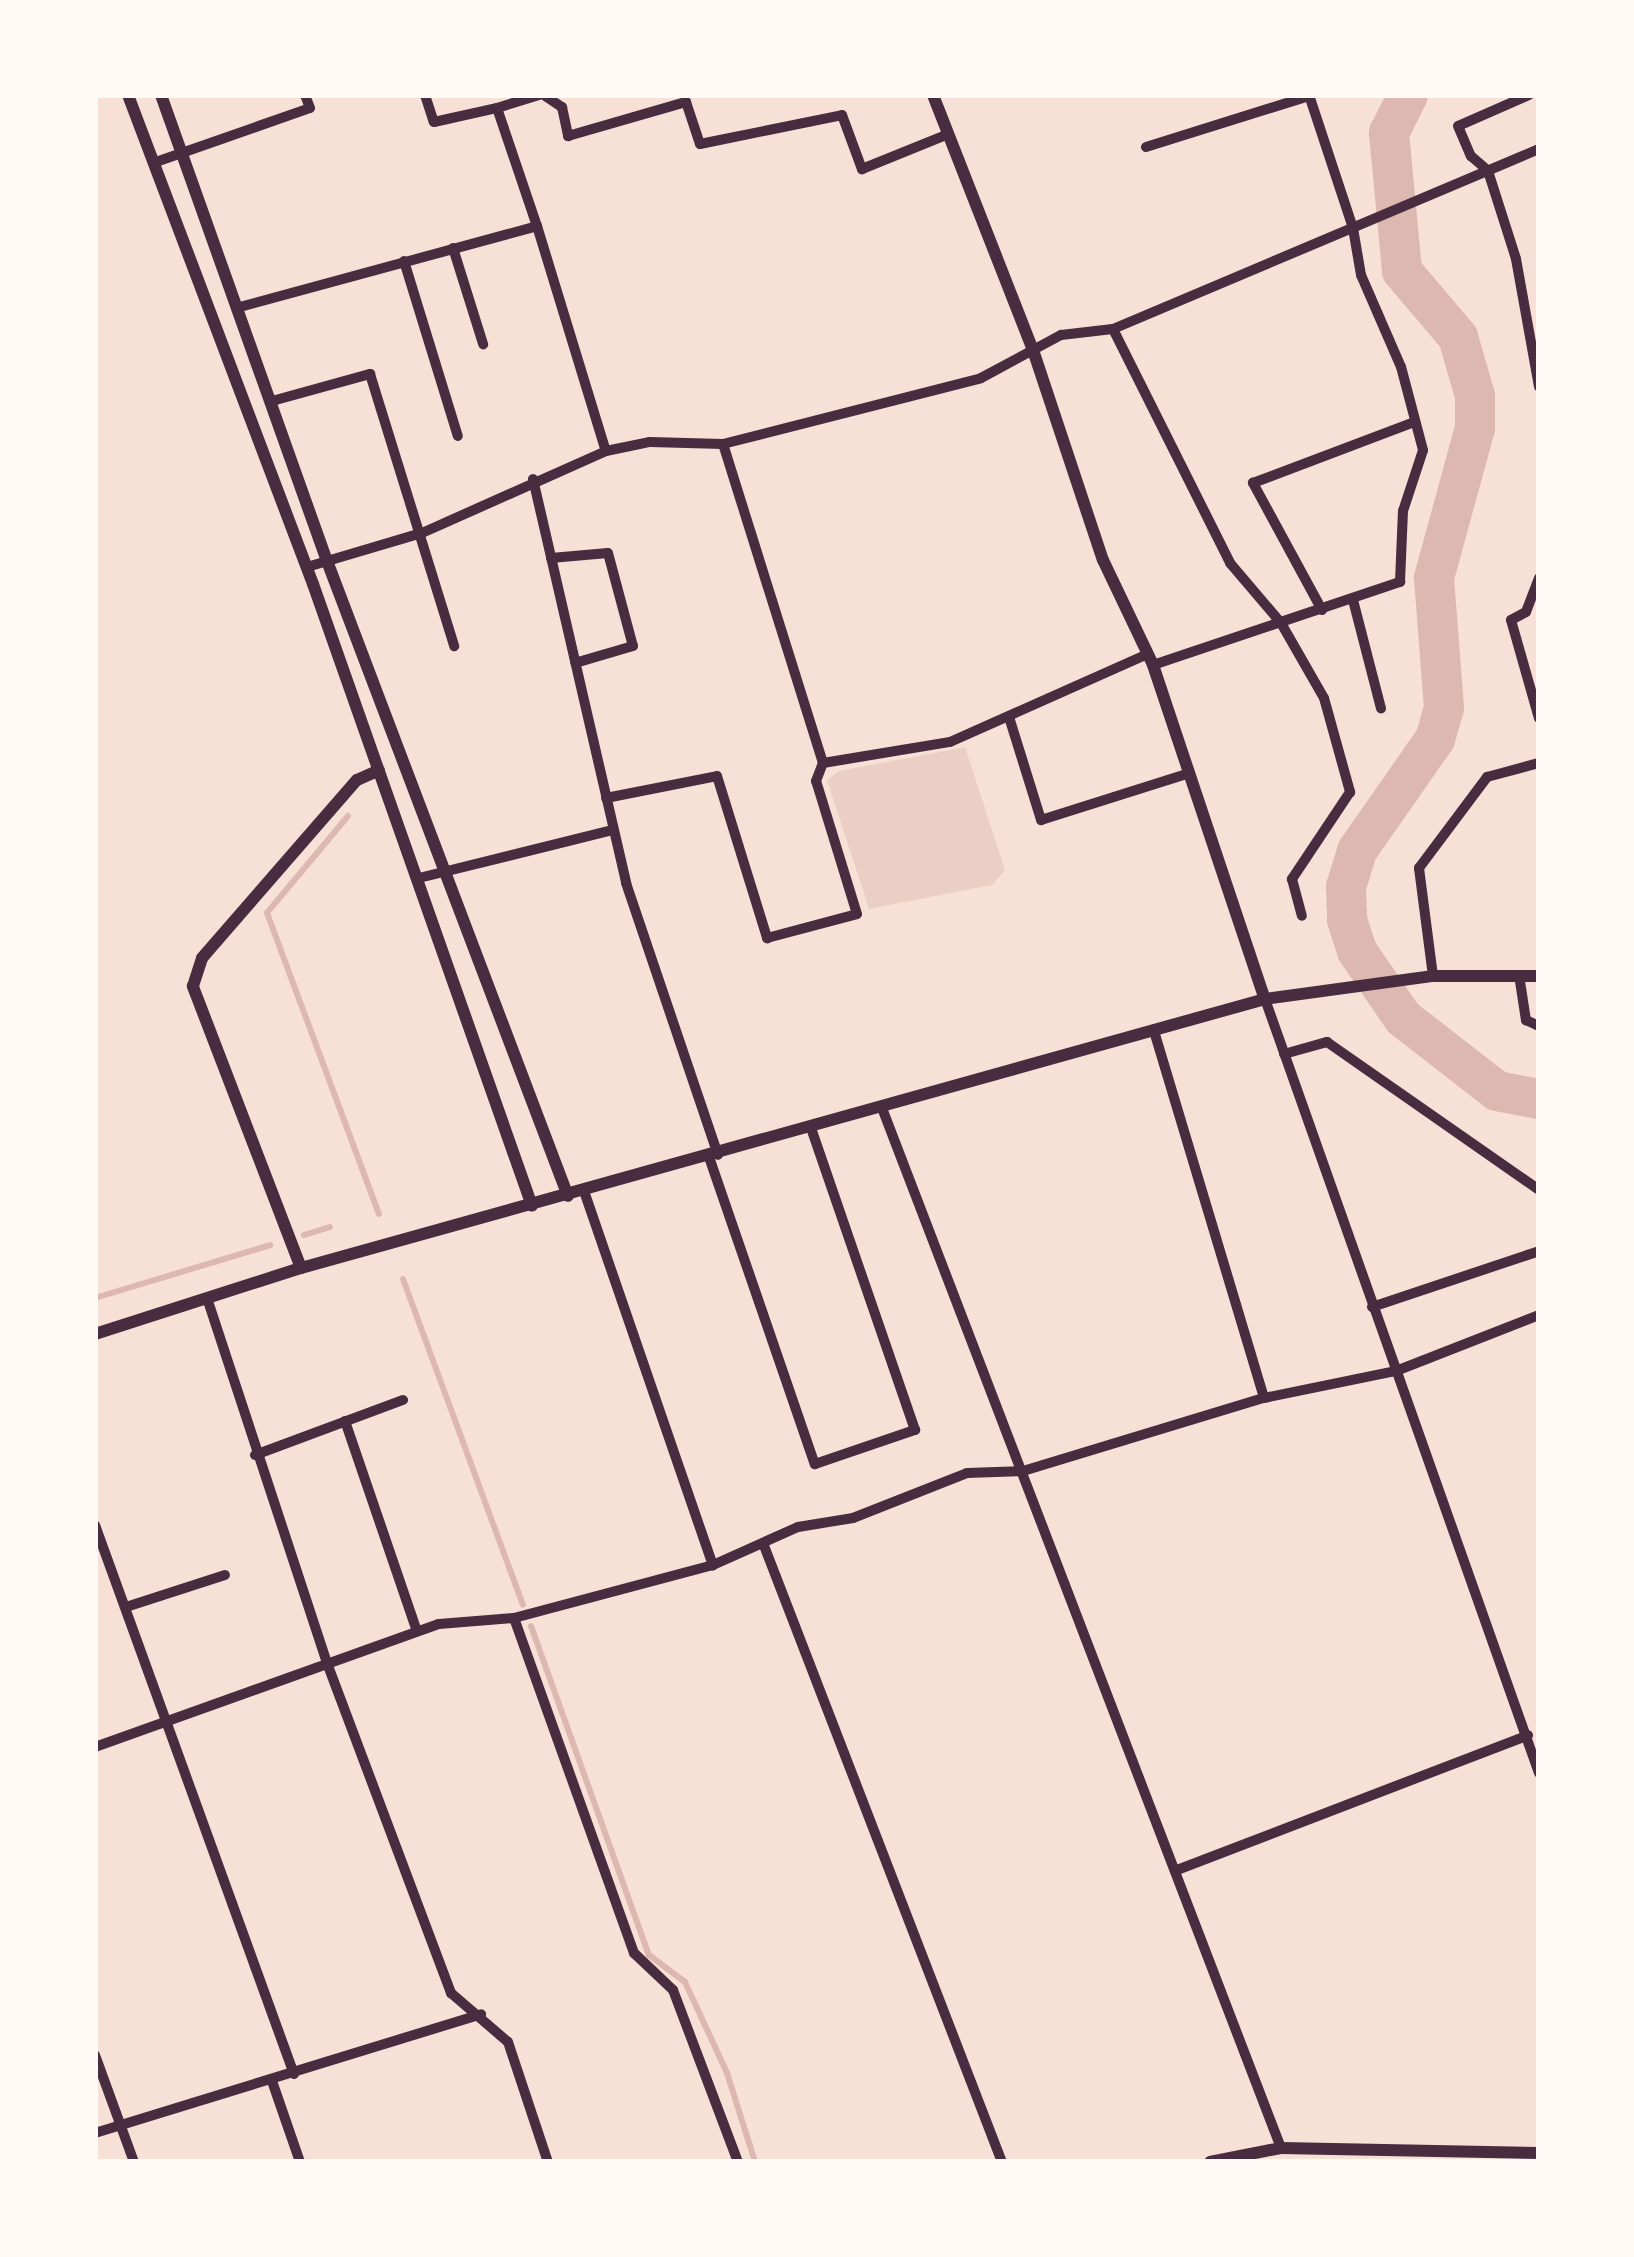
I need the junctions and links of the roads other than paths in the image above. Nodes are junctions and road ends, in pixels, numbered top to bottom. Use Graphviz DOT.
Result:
graph roads {
  1 [pos="128,95"];
  2 [pos="161,95"];
  3 [pos="305,95"];
  4 [pos="424,95"];
  5 [pos="542,95"];
  6 [pos="933,95"];
  7 [pos="1309,95"];
  8 [pos="1529,95"];
  9 [pos="685,99"];
  10 [pos="496,108"];
  11 [pos="948,134"];
  12 [pos="1146,147"];
  13 [pos="1539,149"];
  14 [pos="182,154"];
  15 [pos="153,163"];
  16 [pos="1488,171"];
  17 [pos="537,226"];
  18 [pos="1354,228"];
  19 [pos="453,248"];
  20 [pos="404,261"];
  21 [pos="236,308"];
  22 [pos="1112,329"];
  23 [pos="483,344"];
  24 [pos="1033,350"];
  25 [pos="1539,388"];
  26 [pos="272,401"];
  27 [pos="1412,423"];
  28 [pos="458,436"];
  29 [pos="724,444"];
  30 [pos="606,451"];
  31 [pos="533,479"];
  32 [pos="422,533"];
  33 [pos="551,558"];
  34 [pos="328,561"];
  35 [pos="306,567"];
  36 [pos="1539,578"];
  37 [pos="1353,600"];
  38 [pos="1322,610"];
  39 [pos="1281,623"];
  40 [pos="454,646"];
  41 [pos="1150,659"];
  42 [pos="575,663"];
  43 [pos="1381,708"];
  44 [pos="1009,717"];
  45 [pos="1539,718"];
  46 [pos="823,763"];
  47 [pos="1539,763"];
  48 [pos="379,770"];
  49 [pos="1190,773"];
  50 [pos="606,798"];
  51 [pos="613,830"];
  52 [pos="445,873"];
  53 [pos="420,878"];
  54 [pos="1302,916"];
  55 [pos="1519,974"];
  56 [pos="1433,976"];
  57 [pos="1539,976"];
  58 [pos="1265,999"];
  59 [pos="1539,1026"];
  60 [pos="1154,1031"];
  61 [pos="1284,1054"];
  62 [pos="882,1108"];
  63 [pos="811,1128"];
  64 [pos="713,1156"];
  65 [pos="1539,1190"];
  66 [pos="584,1192"];
  67 [pos="568,1196"];
  68 [pos="532,1206"];
  69 [pos="1539,1251"];
  70 [pos="301,1268"];
  71 [pos="207,1298"];
  72 [pos="1372,1307"];
  73 [pos="1539,1315"];
  74 [pos="95,1334"];
  75 [pos="1396,1370"];
  76 [pos="1264,1398"];
  77 [pos="403,1400"];
  78 [pos="345,1421"];
  79 [pos="255,1455"];
  80 [pos="1023,1471"];
  81 [pos="95,1526"];
  82 [pos="764,1543"];
  83 [pos="712,1565"];
  84 [pos="226,1575"];
  85 [pos="126,1606"];
  86 [pos="514,1618"];
  87 [pos="417,1631"];
  88 [pos="327,1663"];
  89 [pos="165,1720"];
  90 [pos="1528,1735"];
  91 [pos="95,1747"];
  92 [pos="1539,1772"];
  93 [pos="1177,1870"];
  94 [pos="480,2014"];
  95 [pos="95,2054"];
  96 [pos="294,2074"];
  97 [pos="272,2081"];
  98 [pos="120,2125"];
  99 [pos="95,2133"];
  100 [pos="1539,2152"];
  101 [pos="1283,2155"];
  102 [pos="134,2162"];
  103 [pos="300,2162"];
  104 [pos="548,2162"];
  105 [pos="738,2162"];
  106 [pos="1002,2162"];
  107 [pos="1210,2162"];
  1 -- 15 [label="street"];
  2 -- 14 [label="street"];
  3 -- 14 [label="street"];
  4 -- 10 [label="street"];
  5 -- 9 [label="street"];
  5 -- 10 [label="street"];
  6 -- 11 [label="street"];
  7 -- 12 [label="street"];
  7 -- 18 [label="street"];
  8 -- 16 [label="street"];
  9 -- 11 [label="street"];
  10 -- 17 [label="street"];
  11 -- 24 [label="street"];
  13 -- 16 [label="street"];
  14 -- 15 [label="street"];
  14 -- 21 [label="street"];
  15 -- 35 [label="street"];
  16 -- 18 [label="street"];
  16 -- 25 [label="street"];
  17 -- 19 [label="street"];
  17 -- 30 [label="street"];
  18 -- 22 [label="street"];
  18 -- 27 [label="street"];
  19 -- 20 [label="street"];
  19 -- 23 [label="street"];
  20 -- 21 [label="street"];
  20 -- 28 [label="street"];
  21 -- 26 [label="street"];
  22 -- 24 [label="street"];
  22 -- 39 [label="street"];
  24 -- 29 [label="street"];
  24 -- 41 [label="street"];
  26 -- 32 [label="street"];
  26 -- 34 [label="street"];
  27 -- 37 [label="street"];
  27 -- 38 [label="street"];
  29 -- 30 [label="street"];
  29 -- 46 [label="street"];
  30 -- 31 [label="street"];
  31 -- 32 [label="street"];
  31 -- 33 [label="street"];
  32 -- 34 [label="street"];
  32 -- 40 [label="street"];
  33 -- 42 [label="street"];
  33 -- 42 [label="street"];
  34 -- 35 [label="street"];
  34 -- 52 [label="street"];
  35 -- 48 [label="street"];
  36 -- 45 [label="street"];
  37 -- 38 [label="street"];
  37 -- 43 [label="street"];
  38 -- 39 [label="street"];
  39 -- 41 [label="street"];
  39 -- 54 [label="street"];
  41 -- 44 [label="street"];
  41 -- 49 [label="street"];
  42 -- 50 [label="street"];
  44 -- 46 [label="street"];
  44 -- 49 [label="street"];
  46 -- 50 [label="street"];
  47 -- 56 [label="street"];
  48 -- 53 [label="street"];
  48 -- 70 [label="street"];
  49 -- 58 [label="street"];
  50 -- 51 [label="street"];
  51 -- 52 [label="street"];
  51 -- 64 [label="street"];
  52 -- 53 [label="street"];
  52 -- 67 [label="street"];
  53 -- 68 [label="street"];
  55 -- 56 [label="street"];
  55 -- 57 [label="street"];
  55 -- 59 [label="street"];
  56 -- 58 [label="street"];
  58 -- 60 [label="street"];
  58 -- 61 [label="street"];
  60 -- 62 [label="street"];
  60 -- 76 [label="street"];
  61 -- 65 [label="street"];
  61 -- 72 [label="street"];
  62 -- 63 [label="street"];
  62 -- 80 [label="street"];
  63 -- 64 [label="street"];
  63 -- 64 [label="street"];
  64 -- 66 [label="street"];
  66 -- 67 [label="street"];
  66 -- 83 [label="street"];
  67 -- 68 [label="street"];
  68 -- 70 [label="street"];
  69 -- 72 [label="street"];
  70 -- 71 [label="street"];
  71 -- 74 [label="street"];
  71 -- 79 [label="street"];
  72 -- 75 [label="street"];
  73 -- 75 [label="street"];
  75 -- 76 [label="street"];
  75 -- 90 [label="street"];
  76 -- 80 [label="street"];
  77 -- 78 [label="street"];
  78 -- 79 [label="street"];
  78 -- 87 [label="street"];
  79 -- 88 [label="street"];
  80 -- 82 [label="street"];
  80 -- 93 [label="street"];
  81 -- 85 [label="street"];
  82 -- 83 [label="street"];
  82 -- 106 [label="street"];
  83 -- 86 [label="street"];
  84 -- 85 [label="street"];
  85 -- 89 [label="street"];
  86 -- 87 [label="street"];
  86 -- 105 [label="street"];
  87 -- 88 [label="street"];
  88 -- 89 [label="street"];
  88 -- 94 [label="street"];
  89 -- 91 [label="street"];
  89 -- 96 [label="street"];
  90 -- 92 [label="street"];
  90 -- 93 [label="street"];
  93 -- 101 [label="street"];
  94 -- 96 [label="street"];
  94 -- 104 [label="street"];
  95 -- 98 [label="street"];
  96 -- 97 [label="street"];
  97 -- 98 [label="street"];
  97 -- 103 [label="street"];
  98 -- 99 [label="street"];
  98 -- 102 [label="street"];
  100 -- 101 [label="street"];
  101 -- 107 [label="street"];
}
